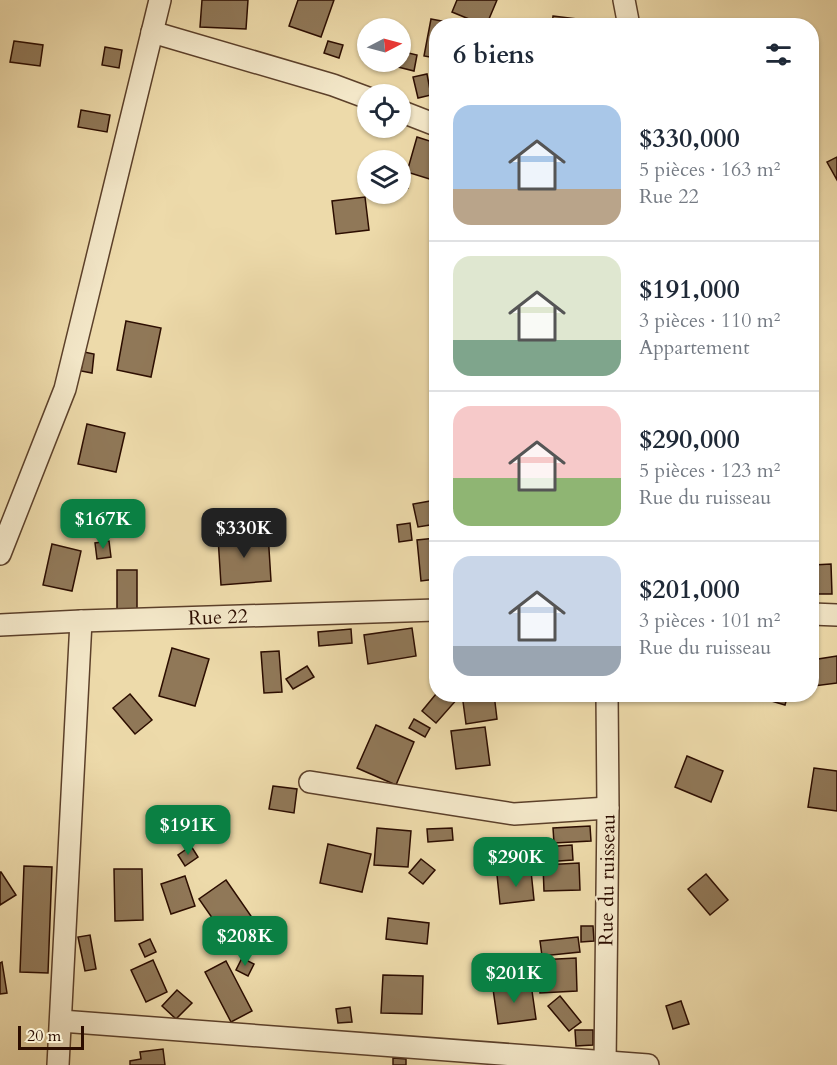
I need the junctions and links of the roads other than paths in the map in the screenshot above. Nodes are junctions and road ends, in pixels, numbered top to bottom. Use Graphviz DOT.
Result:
graph roads {
  1 [pos="160,0"];
  2 [pos="624,0"];
  3 [pos="627,18"];
  4 [pos="152,32"];
  5 [pos="357,94"];
  6 [pos="411,115"];
  7 [pos="429,122"];
  8 [pos="0,554"];
  9 [pos="429,610"];
  10 [pos="819,614"];
  11 [pos="837,615"];
  12 [pos="81,621"];
  13 [pos="0,625"];
  14 [pos="607,702"];
  15 [pos="310,782"];
  16 [pos="608,808"];
  17 [pos="61,1021"];
  18 [pos="605,1063"];
  19 [pos="58,1065"];
  20 [pos="648,1065"];
  1 -- 4 [label="street"];
  2 -- 3 [label="street"];
  4 -- 5 [label="street"];
  4 -- 8 [label="street"];
  6 -- 7 [label="street"];
  9 -- 12 [label="street, Rue 22"];
  10 -- 11 [label="street"];
  12 -- 13 [label="street, Rue 22"];
  12 -- 17 [label="street"];
  14 -- 16 [label="street, Rue du ruisseau"];
  15 -- 16 [label="street"];
  16 -- 18 [label="street, Rue du ruisseau"];
  17 -- 18 [label="street"];
  17 -- 19 [label="street"];
  18 -- 20 [label="street"];
}
